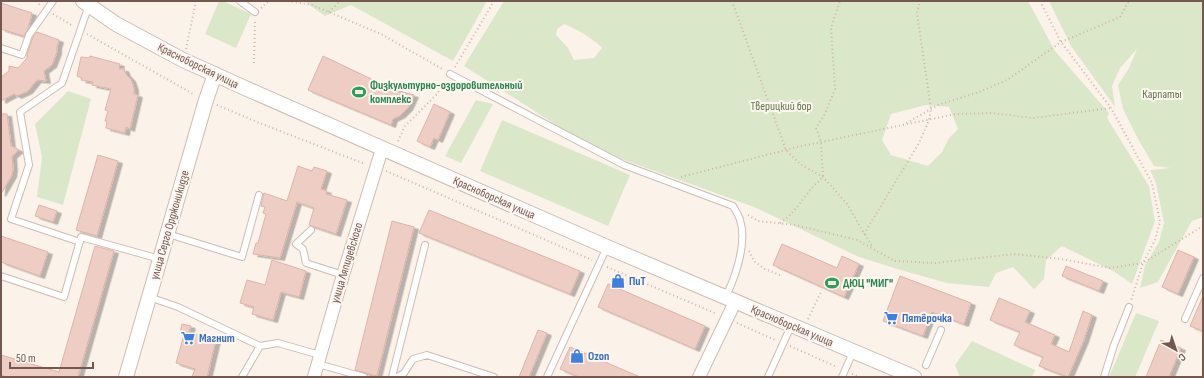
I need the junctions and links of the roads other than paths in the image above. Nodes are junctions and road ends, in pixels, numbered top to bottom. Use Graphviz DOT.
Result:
graph roads {
  1 [pos="53,1"];
  2 [pos="240,1"];
  3 [pos="86,3"];
  4 [pos="255,12"];
  5 [pos="1,48"];
  6 [pos="215,74"];
  7 [pos="450,74"];
  8 [pos="382,149"];
  9 [pos="259,195"];
  10 [pos="311,230"];
  11 [pos="168,234"];
  12 [pos="80,242"];
  13 [pos="425,245"];
  14 [pos="607,247"];
  15 [pos="160,259"];
  16 [pos="668,273"];
  17 [pos="342,275"];
  18 [pos="1,276"];
  19 [pos="1203,278"];
  20 [pos="149,297"];
  21 [pos="735,302"];
  22 [pos="1128,308"];
  23 [pos="1185,320"];
  24 [pos="797,328"];
  25 [pos="941,330"];
  26 [pos="260,346"];
  27 [pos="853,352"];
  28 [pos="319,360"];
  29 [pos="926,365"];
  30 [pos="403,375"];
  31 [pos="126,377"];
  32 [pos="242,377"];
  33 [pos="314,377"];
  34 [pos="364,377"];
  35 [pos="392,377"];
  36 [pos="397,377"];
  37 [pos="494,377"];
  38 [pos="547,377"];
  39 [pos="699,377"];
  40 [pos="768,377"];
  41 [pos="842,377"];
  42 [pos="914,377"];
  43 [pos="1104,377"];
  1 -- 5 [label="lane"];
  2 -- 4 [label="lane"];
  3 -- 6 [label="street, Красноборская улица"];
  3 -- 12 [label="lane"];
  6 -- 8 [label="street, Красноборская улица"];
  6 -- 11 [label="street, улица Серго Орджоникидзе"];
  7 -- 16 [label="lane"];
  8 -- 14 [label="street, Красноборская улица"];
  8 -- 17 [label="street, улица Ляпидевского"];
  9 -- 11 [label="lane"];
  10 -- 17 [label="lane"];
  11 -- 15 [label="street, улица Серго Орджоникидзе"];
  12 -- 15 [label="lane"];
  12 -- 18 [label="lane"];
  13 -- 35 [label="lane"];
  14 -- 16 [label="street, Красноборская улица"];
  14 -- 38 [label="lane"];
  15 -- 20 [label="street, улица Серго Орджоникидзе"];
  16 -- 21 [label="street, Красноборская улица"];
  17 -- 28 [label="street, улица Ляпидевского"];
  19 -- 23 [label="lane"];
  20 -- 26 [label="lane"];
  20 -- 31 [label="street, улица Серго Орджоникидзе"];
  21 -- 24 [label="street, Красноборская улица"];
  21 -- 39 [label="street"];
  22 -- 43 [label="lane"];
  24 -- 27 [label="street, Красноборская улица"];
  24 -- 40 [label="lane"];
  25 -- 29 [label="lane"];
  26 -- 28 [label="lane"];
  26 -- 32 [label="lane"];
  27 -- 41 [label="lane"];
  27 -- 42 [label="street, Красноборская улица"];
  28 -- 33 [label="street, улица Ляпидевского"];
  28 -- 34 [label="lane"];
  30 -- 36 [label="lane"];
  30 -- 37 [label="lane"];
}
